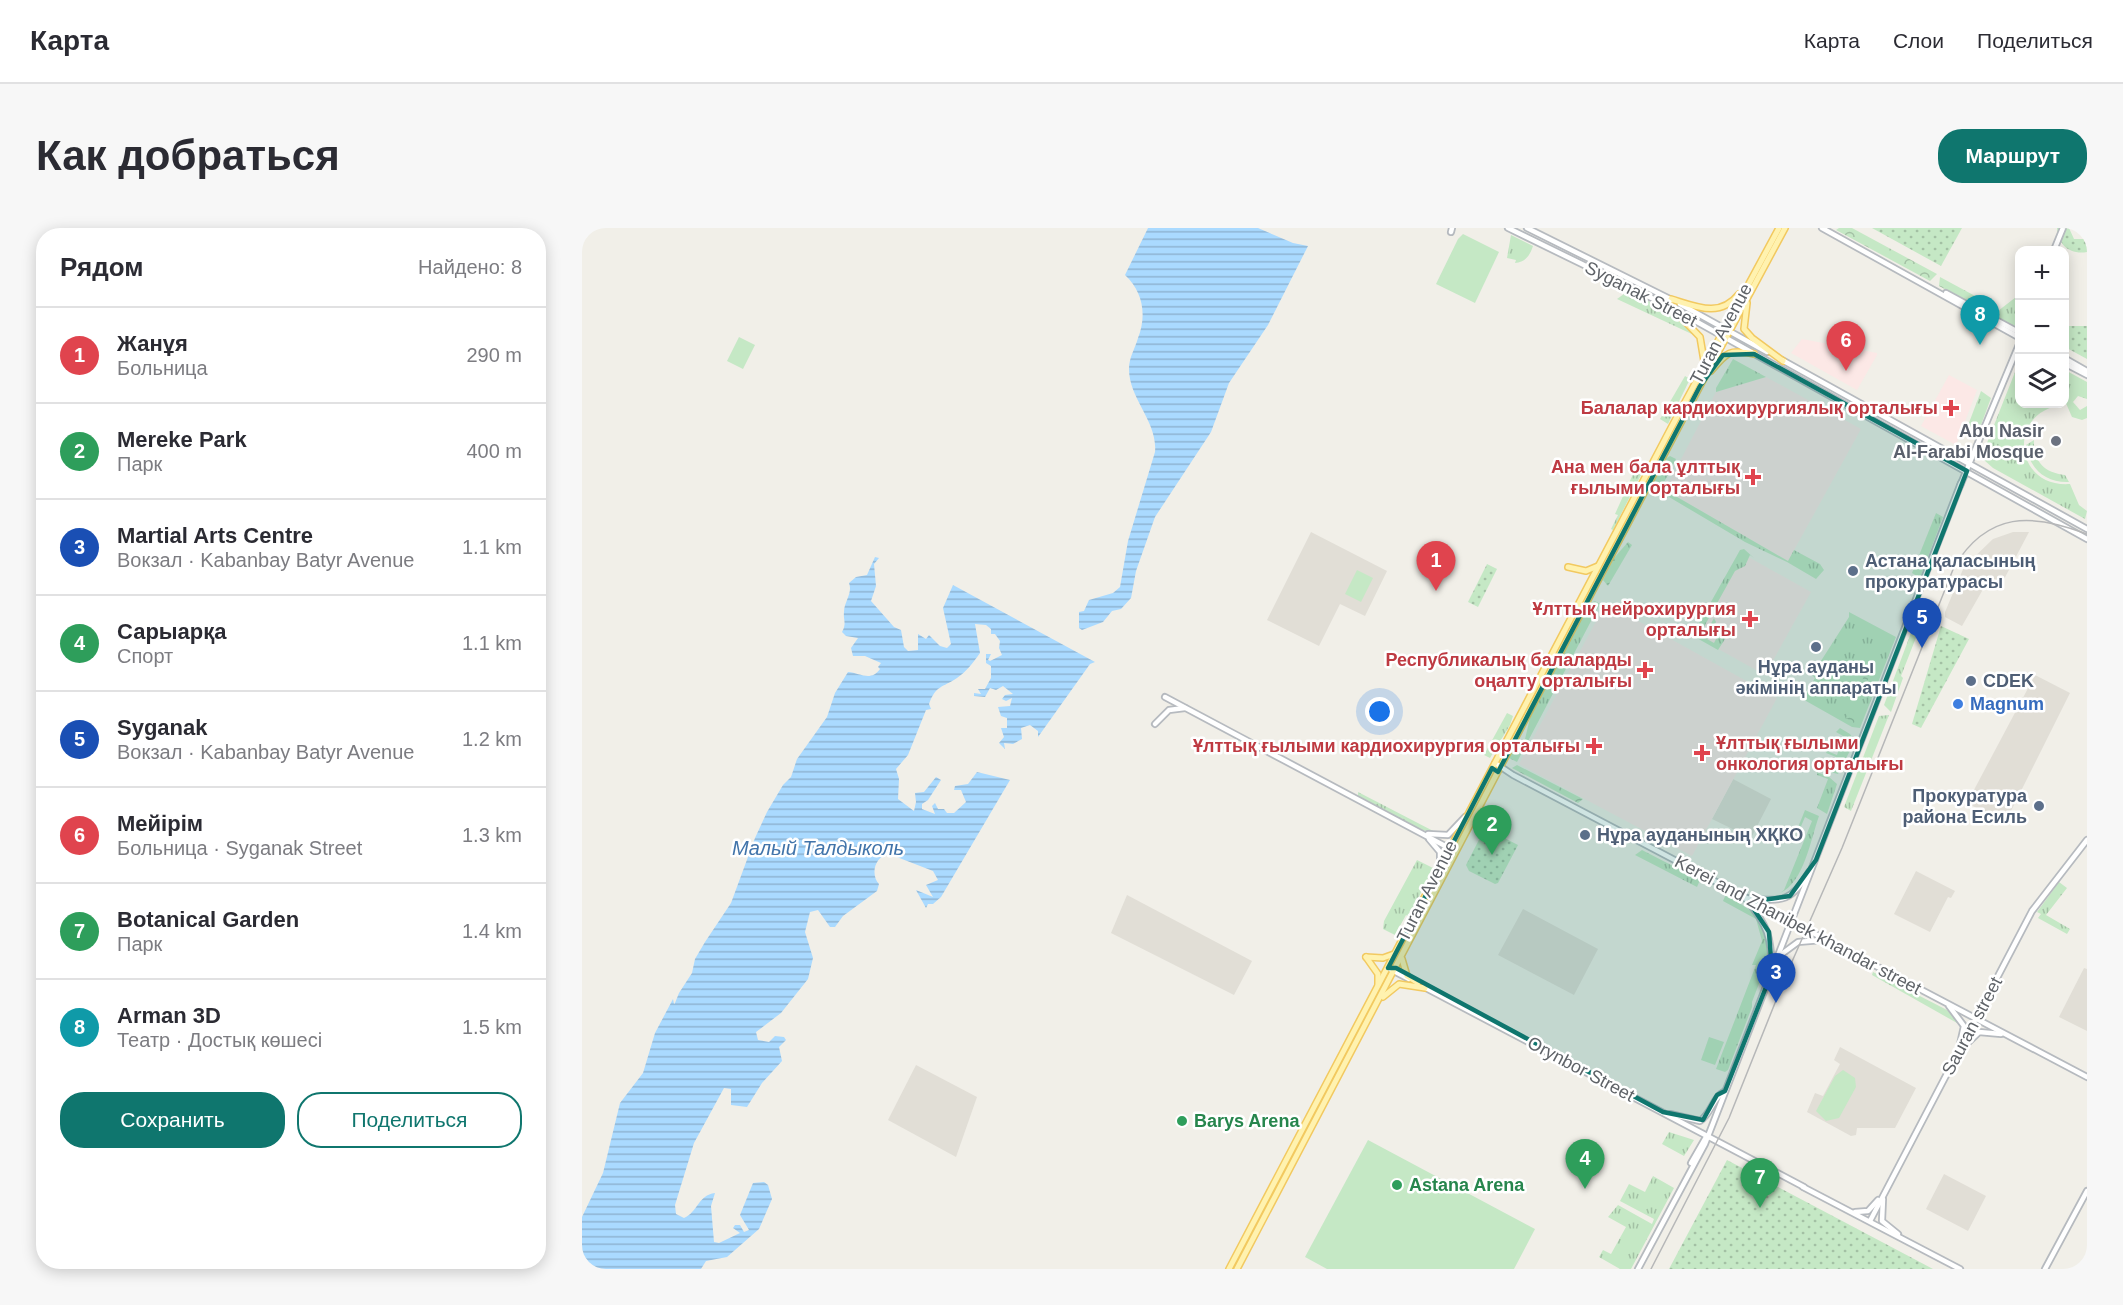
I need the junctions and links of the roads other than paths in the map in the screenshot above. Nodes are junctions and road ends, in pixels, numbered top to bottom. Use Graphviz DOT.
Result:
graph roads {
  1 [pos="1508,228"];
  2 [pos="1527,228"];
  3 [pos="1779,228"];
  4 [pos="1785,228"];
  5 [pos="1822,228"];
  6 [pos="1828,228"];
  7 [pos="2063,228"];
  8 [pos="2056,246"];
  9 [pos="1750,281"];
  10 [pos="1748,296"];
  11 [pos="1671,299"];
  12 [pos="1672,308"];
  13 [pos="1726,329"];
  14 [pos="2015,336"];
  15 [pos="2015,336"];
  16 [pos="1722,337"];
  17 [pos="2015,348"];
  18 [pos="1755,354"];
  19 [pos="1783,361"];
  20 [pos="2069,363"];
  21 [pos="1704,366"];
  22 [pos="2087,373"];
  23 [pos="1706,376"];
  24 [pos="1819,381"];
  25 [pos="1814,388"];
  26 [pos="1838,391"];
  27 [pos="1834,398"];
  28 [pos="1970,464"];
  29 [pos="1966,471"];
  30 [pos="2087,529"];
  31 [pos="2087,539"];
  32 [pos="1599,566"];
  33 [pos="1568,567"];
  34 [pos="1165,698"];
  35 [pos="1188,708"];
  36 [pos="1155,724"];
  37 [pos="1493,766"];
  38 [pos="1500,769"];
  39 [pos="1466,816"];
  40 [pos="1422,833"];
  41 [pos="2087,840"];
  42 [pos="1447,847"];
  43 [pos="1816,860"];
  44 [pos="1438,871"];
  45 [pos="1744,897"];
  46 [pos="1792,922"];
  47 [pos="1825,940"];
  48 [pos="1395,954"];
  49 [pos="1402,957"];
  50 [pos="1778,957"];
  51 [pos="1388,968"];
  52 [pos="1394,971"];
  53 [pos="1772,972"];
  54 [pos="1418,983"];
  55 [pos="1378,985"];
  56 [pos="1425,988"];
  57 [pos="1379,1000"];
  58 [pos="1946,1003"];
  59 [pos="1976,1019"];
  60 [pos="2006,1035"];
  61 [pos="1958,1052"];
  62 [pos="2087,1077"];
  63 [pos="1725,1091"];
  64 [pos="1662,1112"];
  65 [pos="1708,1135"];
  66 [pos="2087,1191"];
  67 [pos="1884,1194"];
  68 [pos="1852,1212"];
  69 [pos="1870,1221"];
  70 [pos="1901,1238"];
  71 [pos="1229,1269"];
  72 [pos="1237,1269"];
  73 [pos="1638,1269"];
  74 [pos="1960,1269"];
  75 [pos="2045,1269"];
  1 -- 12 [label="main road, Syganak Street"];
  2 -- 11 [label="main road, Syganak Street"];
  3 -- 9 [label="main road, Turan Avenue"];
  4 -- 10 [label="main road, Turan Avenue"];
  5 -- 14 [label="main road"];
  6 -- 15 [label="main road"];
  7 -- 8 [label="main road"];
  9 -- 11 [label="main road"];
  9 -- 13 [label="main road, Turan Avenue"];
  10 -- 13 [label="main road, Turan Avenue"];
  10 -- 19 [label="main road"];
  11 -- 13 [label="main road, Syganak Street"];
  12 -- 16 [label="main road, Syganak Street"];
  12 -- 21 [label="main road"];
  13 -- 16 [label="main road, Turan Avenue"];
  13 -- 19 [label="main road, Syganak Street"];
  16 -- 18 [label="main road, Syganak Street"];
  16 -- 21 [label="main road, Turan Avenue"];
  16 -- 23 [label="main road, Turan Avenue"];
  17 -- 28 [label="main road"];
  18 -- 23 [label="main road"];
  18 -- 25 [label="main road, Syganak Street"];
  19 -- 24 [label="main road, Syganak Street"];
  20 -- 22 [label="main road"];
  21 -- 32 [label="main road, Turan Avenue"];
  23 -- 38 [label="main road, Turan Avenue"];
  24 -- 25 [label="main road"];
  24 -- 26 [label="main road, Syganak Street"];
  25 -- 27 [label="main road, Syganak Street"];
  26 -- 27 [label="main road"];
  26 -- 28 [label="main road, Syganak Street"];
  27 -- 29 [label="main road, Syganak Street"];
  28 -- 29 [label="main road"];
  28 -- 30 [label="main road, Syganak Street"];
  29 -- 31 [label="main road, Syganak Street"];
  29 -- 43 [label="main road"];
  32 -- 33 [label="main road"];
  32 -- 37 [label="main road, Turan Avenue"];
  34 -- 35 [label="main road"];
  35 -- 36 [label="main road"];
  35 -- 40 [label="main road"];
  37 -- 38 [label="main road, Kerei and Zhanibek khandar street"];
  37 -- 39 [label="main road, Turan Avenue"];
  38 -- 45 [label="main road, Kerei and Zhanibek khandar street"];
  38 -- 49 [label="main road, Turan Avenue"];
  39 -- 40 [label="main road"];
  39 -- 44 [label="main road, Turan Avenue"];
  40 -- 42 [label="main road"];
  40 -- 44 [label="main road"];
  41 -- 59 [label="main road, Sauran street"];
  43 -- 45 [label="main road"];
  43 -- 46 [label="main road"];
  44 -- 48 [label="main road, Turan Avenue"];
  45 -- 46 [label="main road, Kerei and Zhanibek khandar street"];
  45 -- 53 [label="main road"];
  46 -- 47 [label="main road, Kerei and Zhanibek khandar street"];
  46 -- 50 [label="main road"];
  47 -- 50 [label="main road"];
  47 -- 58 [label="main road, Kerei and Zhanibek khandar street"];
  48 -- 51 [label="main road, Turan Avenue"];
  48 -- 55 [label="main road"];
  49 -- 52 [label="main road, Turan Avenue"];
  49 -- 54 [label="main road"];
  50 -- 53 [label="main road"];
  51 -- 52 [label="main road, Orynbor Street"];
  51 -- 55 [label="main road, Turan Avenue"];
  52 -- 54 [label="main road, Orynbor Street"];
  52 -- 57 [label="main road, Turan Avenue"];
  53 -- 63 [label="main road"];
  54 -- 56 [label="main road, Orynbor Street"];
  55 -- 71 [label="main road, Turan Avenue"];
  56 -- 57 [label="main road"];
  56 -- 64 [label="main road, Orynbor Street"];
  57 -- 72 [label="main road, Turan Avenue"];
  58 -- 59 [label="main road, Kerei and Zhanibek khandar street"];
  58 -- 61 [label="main road"];
  59 -- 60 [label="main road, Kerei and Zhanibek khandar street"];
  59 -- 61 [label="main road, Sauran street"];
  60 -- 61 [label="main road"];
  60 -- 62 [label="main road, Kerei and Zhanibek khandar street"];
  61 -- 67 [label="main road, Sauran street"];
  63 -- 64 [label="main road"];
  63 -- 65 [label="main road"];
  64 -- 65 [label="main road, Orynbor Street"];
  65 -- 68 [label="main road, Orynbor Street"];
  65 -- 73 [label="main road"];
  66 -- 75 [label="main road"];
  67 -- 68 [label="main road"];
  67 -- 69 [label="main road, Sauran street"];
  67 -- 70 [label="main road"];
  68 -- 69 [label="main road, Orynbor Street"];
  69 -- 70 [label="main road, Orynbor Street"];
  70 -- 74 [label="main road, Orynbor Street"];
}
